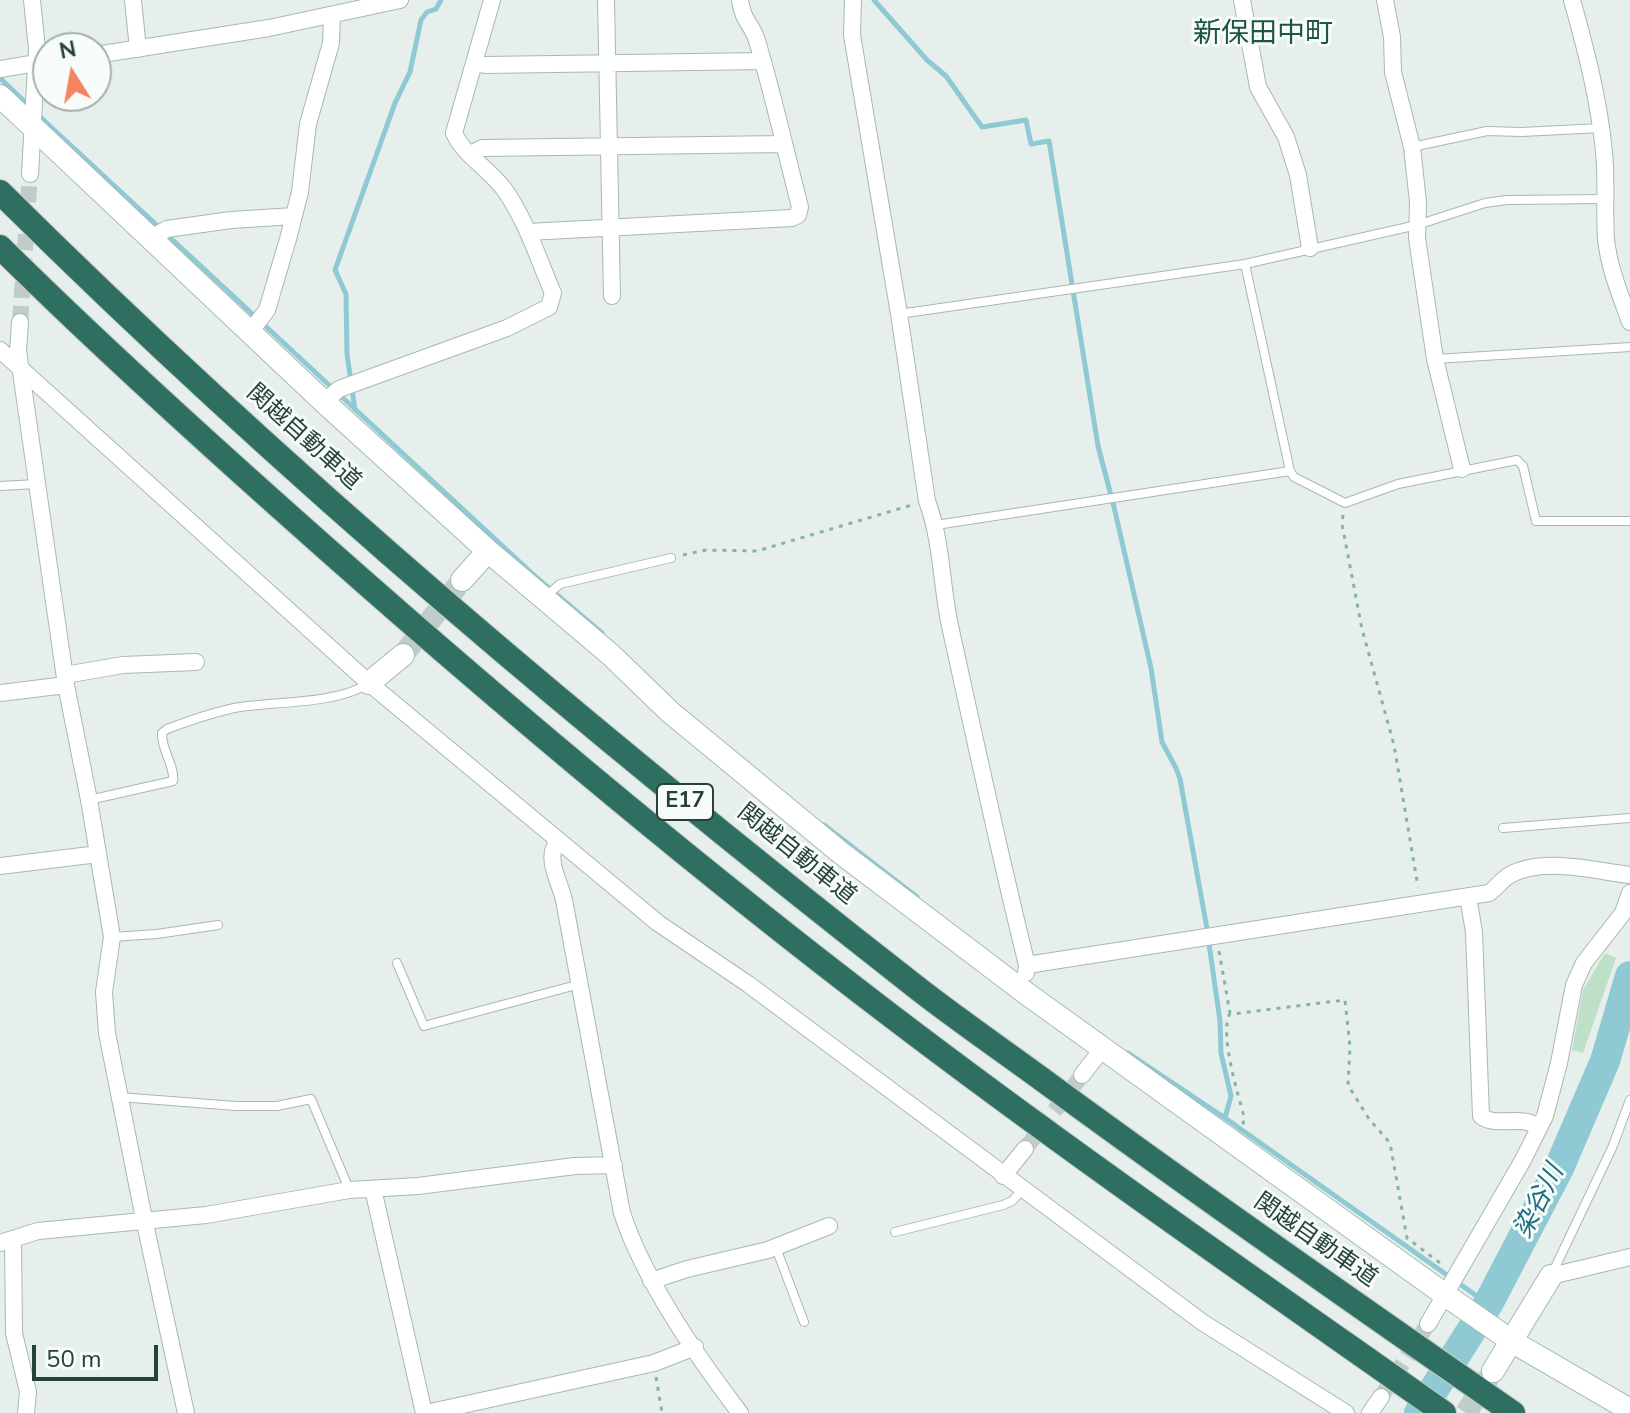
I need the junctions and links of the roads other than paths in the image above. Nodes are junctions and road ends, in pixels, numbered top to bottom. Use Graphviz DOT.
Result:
graph roads {
  1 [pos="32,0"];
  2 [pos="133,0"];
  3 [pos="400,0"];
  4 [pos="492,0"];
  5 [pos="606,0"];
  6 [pos="740,0"];
  7 [pos="853,0"];
  8 [pos="1242,0"];
  9 [pos="1385,0"];
  10 [pos="1572,0"];
  11 [pos="332,17"];
  12 [pos="37,32"];
  13 [pos="138,49"];
  14 [pos="112,53"];
  15 [pos="763,61"];
  16 [pos="474,63"];
  17 [pos="32,64"];
  18 [pos="608,64"];
  19 [pos="0,69"];
  20 [pos="0,96"];
  21 [pos="35,112"];
  22 [pos="33,128"];
  23 [pos="1601,128"];
  24 [pos="783,144"];
  25 [pos="608,147"];
  26 [pos="1412,147"];
  27 [pos="471,154"];
  28 [pos="30,174"];
  29 [pos="0,192"];
  30 [pos="1605,199"];
  31 [pos="294,216"];
  32 [pos="1417,225"];
  33 [pos="610,229"];
  34 [pos="528,232"];
  35 [pos="151,238"];
  36 [pos="0,247"];
  37 [pos="1310,248"];
  38 [pos="1245,264"];
  39 [pos="612,296"];
  40 [pos="899,314"];
  41 [pos="20,322"];
  42 [pos="1630,322"];
  43 [pos="250,332"];
  44 [pos="1630,347"];
  45 [pos="0,350"];
  46 [pos="1435,359"];
  47 [pos="20,370"];
  48 [pos="324,402"];
  49 [pos="1462,469"];
  50 [pos="1290,471"];
  51 [pos="37,484"];
  52 [pos="0,486"];
  53 [pos="1630,521"];
  54 [pos="936,525"];
  55 [pos="488,551"];
  56 [pos="671,558"];
  57 [pos="462,580"];
  58 [pos="545,597"];
  59 [pos="403,655"];
  60 [pos="196,662"];
  61 [pos="65,680"];
  62 [pos="369,683"];
  63 [pos="0,693"];
  64 [pos="89,800"];
  65 [pos="1630,818"];
  66 [pos="1503,828"];
  67 [pos="558,842"];
  68 [pos="98,854"];
  69 [pos="0,866"];
  70 [pos="1630,875"];
  71 [pos="1630,893"];
  72 [pos="1468,897"];
  73 [pos="218,925"];
  74 [pos="112,937"];
  75 [pos="397,963"];
  76 [pos="1027,965"];
  77 [pos="580,984"];
  78 [pos="1023,991"];
  79 [pos="1103,1048"];
  80 [pos="1082,1075"];
  81 [pos="119,1097"];
  82 [pos="1630,1100"];
  83 [pos="1539,1127"];
  84 [pos="1025,1149"];
  85 [pos="614,1165"];
  86 [pos="1003,1176"];
  87 [pos="373,1189"];
  88 [pos="349,1190"];
  89 [pos="1022,1190"];
  90 [pos="144,1219"];
  91 [pos="829,1226"];
  92 [pos="895,1232"];
  93 [pos="6,1241"];
  94 [pos="776,1248"];
  95 [pos="1630,1257"];
  96 [pos="1551,1276"];
  97 [pos="651,1281"];
  98 [pos="1448,1297"];
  99 [pos="804,1322"];
  100 [pos="1428,1324"];
  101 [pos="1509,1339"];
  102 [pos="695,1347"];
  103 [pos="1493,1371"];
  104 [pos="1390,1390"];
  105 [pos="1630,1410"];
  106 [pos="26,1413"];
  107 [pos="186,1413"];
  108 [pos="425,1413"];
  109 [pos="740,1413"];
  110 [pos="1346,1413"];
  111 [pos="1370,1413"];
  112 [pos="1444,1413"];
  113 [pos="1513,1413"];
  1 -- 12 [label="street"];
  2 -- 13 [label="street"];
  3 -- 11 [label="street"];
  4 -- 16 [label="street"];
  5 -- 18 [label="street"];
  6 -- 15 [label="street"];
  7 -- 40 [label="street"];
  8 -- 37 [label="street"];
  9 -- 26 [label="street"];
  10 -- 23 [label="street"];
  11 -- 13 [label="street"];
  11 -- 31 [label="street"];
  13 -- 14 [label="street"];
  15 -- 18 [label="street"];
  15 -- 24 [label="street"];
  16 -- 18 [label="street"];
  16 -- 27 [label="street"];
  17 -- 19 [label="street"];
  18 -- 25 [label="street"];
  20 -- 22 [label="street"];
  21 -- 22 [label="street"];
  22 -- 28 [label="street"];
  22 -- 35 [label="street"];
  23 -- 26 [label="lane"];
  23 -- 30 [label="street"];
  24 -- 25 [label="street"];
  24 -- 33 [label="street"];
  25 -- 27 [label="street"];
  25 -- 33 [label="street"];
  26 -- 32 [label="street"];
  27 -- 34 [label="street"];
  29 -- 113 [label="highway, 関越自動車道 / E17"];
  30 -- 32 [label="lane"];
  30 -- 42 [label="street"];
  31 -- 35 [label="street"];
  31 -- 43 [label="street"];
  32 -- 37 [label="lane"];
  32 -- 46 [label="street"];
  33 -- 34 [label="street"];
  33 -- 39 [label="street"];
  34 -- 48 [label="street"];
  35 -- 43 [label="street"];
  36 -- 104 [label="highway, E17"];
  37 -- 38 [label="lane"];
  38 -- 40 [label="lane"];
  38 -- 50 [label="lane"];
  40 -- 54 [label="street"];
  41 -- 47 [label="street"];
  43 -- 48 [label="street"];
  44 -- 46 [label="lane"];
  45 -- 47 [label="street"];
  46 -- 49 [label="street"];
  47 -- 51 [label="street"];
  47 -- 62 [label="street"];
  48 -- 55 [label="street"];
  49 -- 50 [label="lane"];
  49 -- 53 [label="lane"];
  50 -- 54 [label="lane"];
  51 -- 52 [label="lane"];
  51 -- 61 [label="street"];
  54 -- 76 [label="street"];
  55 -- 57 [label="street"];
  55 -- 58 [label="street"];
  56 -- 58 [label="lane"];
  58 -- 78 [label="street"];
  59 -- 62 [label="street"];
  60 -- 61 [label="street"];
  61 -- 63 [label="street"];
  61 -- 64 [label="street"];
  62 -- 64 [label="lane"];
  62 -- 67 [label="street"];
  64 -- 68 [label="street"];
  65 -- 66 [label="lane"];
  67 -- 77 [label="street"];
  67 -- 86 [label="street"];
  68 -- 69 [label="street"];
  68 -- 74 [label="street"];
  70 -- 72 [label="street"];
  71 -- 83 [label="street"];
  72 -- 76 [label="street"];
  72 -- 83 [label="street"];
  73 -- 74 [label="lane"];
  74 -- 81 [label="street"];
  75 -- 77 [label="lane"];
  76 -- 78 [label="street"];
  77 -- 85 [label="street"];
  78 -- 79 [label="street"];
  79 -- 80 [label="street"];
  79 -- 98 [label="street"];
  81 -- 88 [label="lane"];
  81 -- 90 [label="street"];
  82 -- 96 [label="lane"];
  83 -- 98 [label="street"];
  84 -- 86 [label="street"];
  85 -- 87 [label="street"];
  85 -- 97 [label="street"];
  86 -- 89 [label="street"];
  87 -- 88 [label="street"];
  87 -- 108 [label="street"];
  88 -- 90 [label="street"];
  89 -- 92 [label="lane"];
  89 -- 110 [label="street"];
  90 -- 93 [label="street"];
  90 -- 107 [label="street"];
  91 -- 94 [label="street"];
  93 -- 106 [label="street"];
  94 -- 97 [label="street"];
  94 -- 99 [label="lane"];
  95 -- 96 [label="street"];
  96 -- 101 [label="street"];
  97 -- 102 [label="street"];
  98 -- 100 [label="street"];
  98 -- 101 [label="street"];
  101 -- 103 [label="street"];
  101 -- 105 [label="street"];
  102 -- 108 [label="street"];
  102 -- 109 [label="street"];
  104 -- 111 [label="street"];
  104 -- 112 [label="highway, E17"];
}
